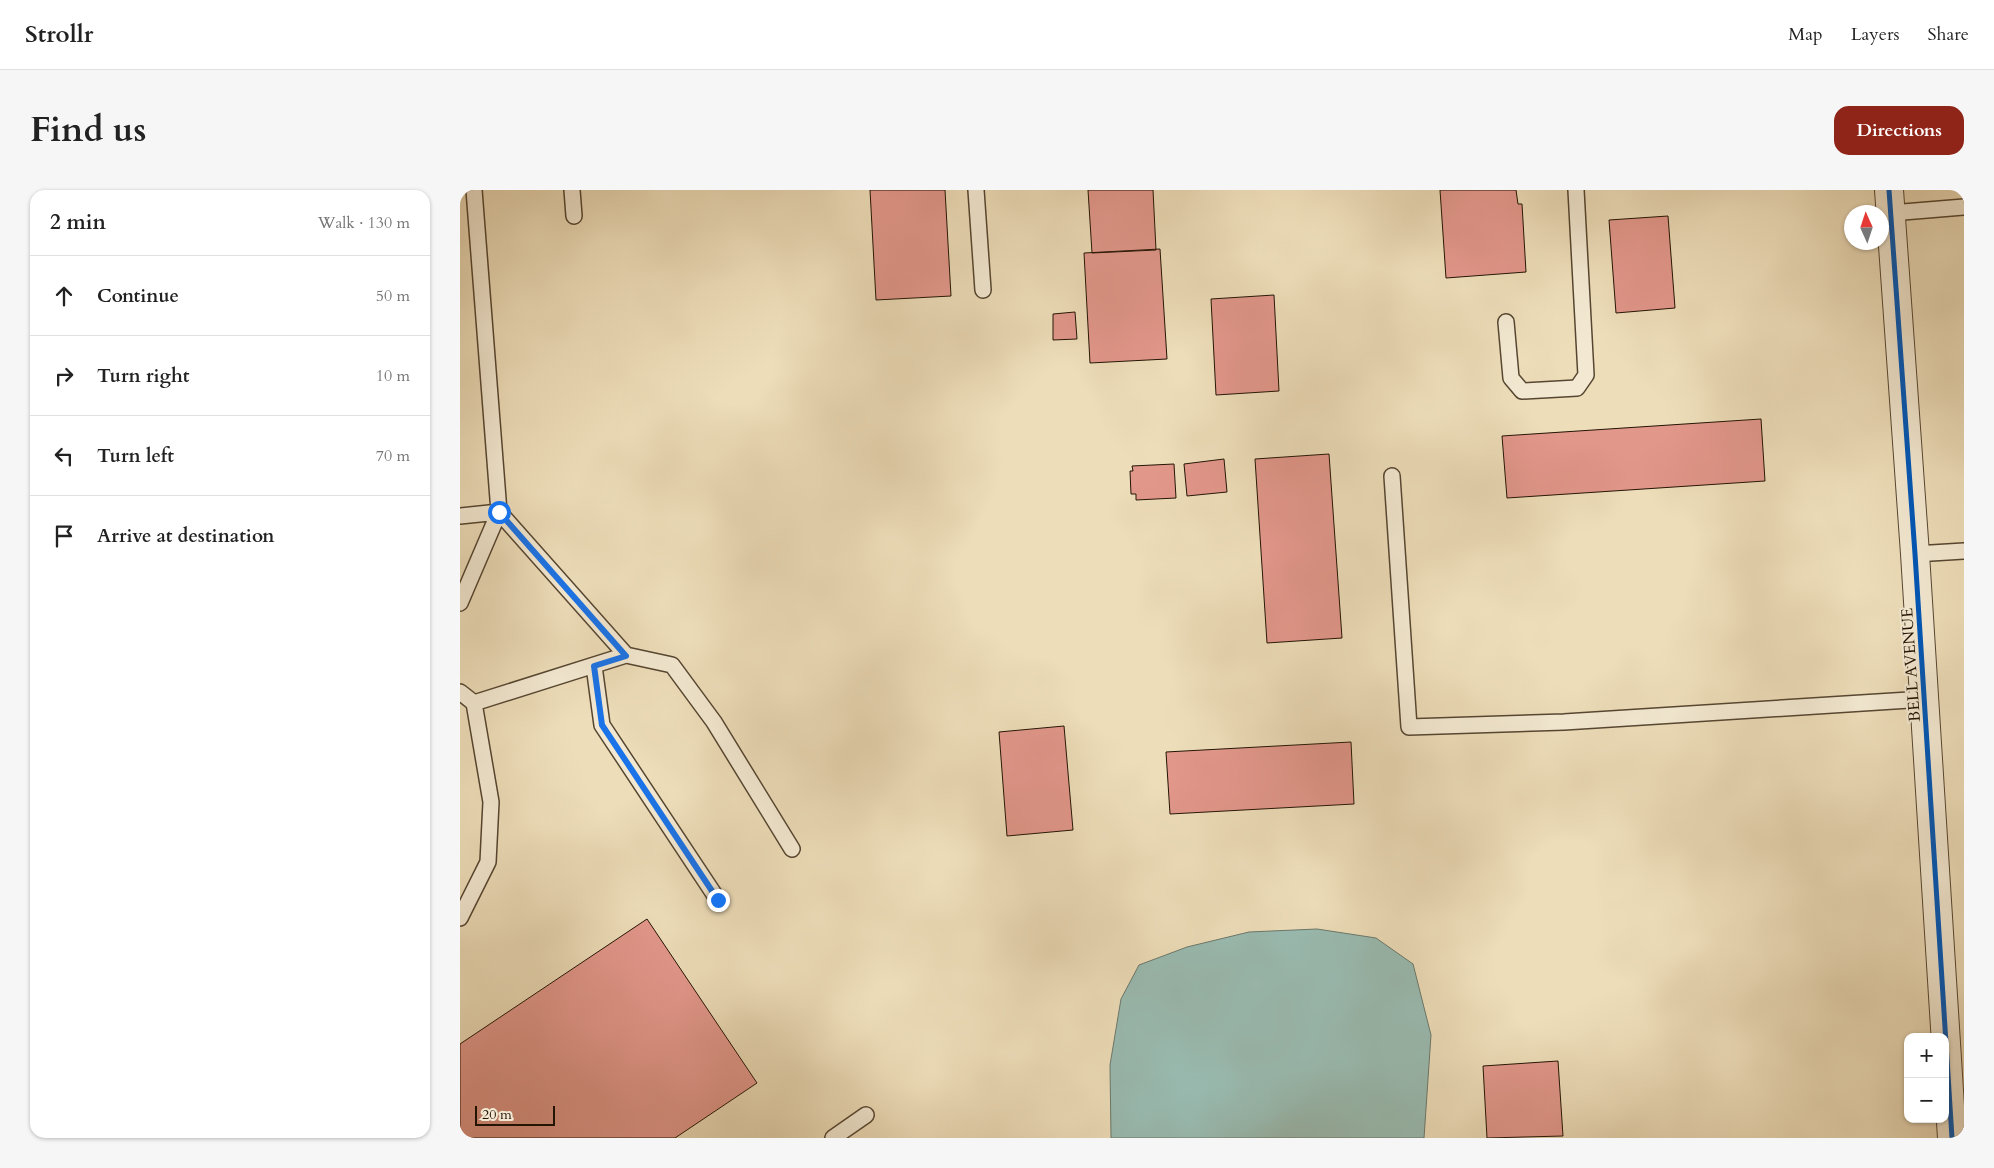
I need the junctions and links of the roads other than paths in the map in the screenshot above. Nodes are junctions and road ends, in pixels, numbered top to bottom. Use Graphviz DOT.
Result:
graph roads {
  1 [pos="474,190"];
  2 [pos="572,190"];
  3 [pos="976,190"];
  4 [pos="1576,190"];
  5 [pos="1890,201"];
  6 [pos="1964,207"];
  7 [pos="574,216"];
  8 [pos="983,290"];
  9 [pos="1506,322"];
  10 [pos="1392,476"];
  11 [pos="499,512"];
  12 [pos="460,516"];
  13 [pos="1964,551"];
  14 [pos="1915,554"];
  15 [pos="460,603"];
  16 [pos="626,656"];
  17 [pos="594,666"];
  18 [pos="460,692"];
  19 [pos="1925,699"];
  20 [pos="474,703"];
  21 [pos="792,849"];
  22 [pos="718,900"];
  23 [pos="460,918"];
  24 [pos="866,1115"];
  25 [pos="833,1138"];
  26 [pos="1952,1138"];
  1 -- 11 [label="lane"];
  2 -- 7 [label="lane"];
  3 -- 8 [label="lane"];
  4 -- 9 [label="lane"];
  5 -- 6 [label="lane"];
  5 -- 14 [label="street, BELL AVENUE"];
  10 -- 19 [label="lane"];
  11 -- 12 [label="lane"];
  11 -- 15 [label="lane"];
  11 -- 16 [label="lane"];
  13 -- 14 [label="lane"];
  14 -- 19 [label="street, BELL AVENUE"];
  16 -- 17 [label="lane"];
  16 -- 21 [label="lane"];
  17 -- 20 [label="lane"];
  17 -- 22 [label="lane"];
  18 -- 20 [label="lane"];
  19 -- 26 [label="street, BELL AVENUE"];
  20 -- 23 [label="lane"];
  24 -- 25 [label="lane"];
}
